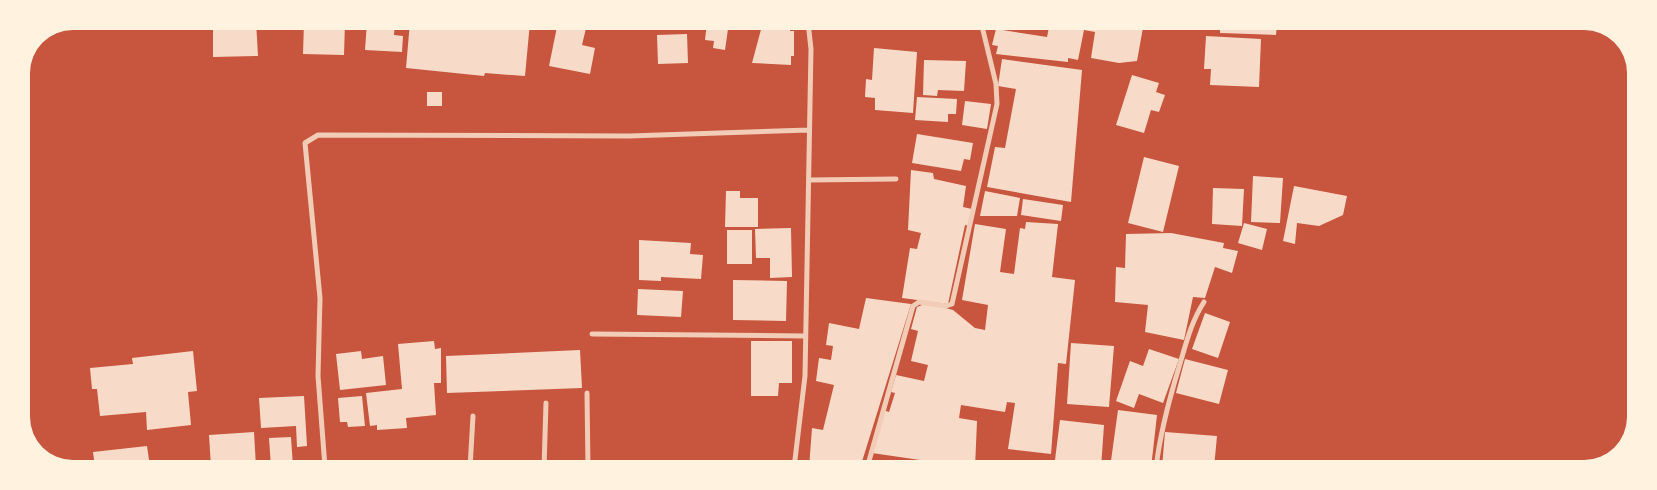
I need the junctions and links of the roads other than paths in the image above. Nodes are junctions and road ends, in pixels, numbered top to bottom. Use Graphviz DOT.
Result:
graph roads {
  1 [pos="809,30"];
  2 [pos="983,30"];
  3 [pos="809,130"];
  4 [pos="896,179"];
  5 [pos="809,180"];
  6 [pos="1204,302"];
  7 [pos="592,334"];
  8 [pos="805,336"];
  9 [pos="588,393"];
  10 [pos="546,403"];
  11 [pos="473,416"];
  12 [pos="324,460"];
  13 [pos="470,460"];
  14 [pos="544,460"];
  15 [pos="588,460"];
  16 [pos="795,460"];
  17 [pos="868,460"];
  18 [pos="1157,460"];
  1 -- 3 [label="street"];
  2 -- 17 [label="street"];
  3 -- 5 [label="street"];
  3 -- 12 [label="street"];
  4 -- 5 [label="street"];
  5 -- 8 [label="street"];
  6 -- 18 [label="street"];
  7 -- 8 [label="street"];
  8 -- 16 [label="street"];
  9 -- 15 [label="street"];
  10 -- 14 [label="street"];
  11 -- 13 [label="street"];
}
